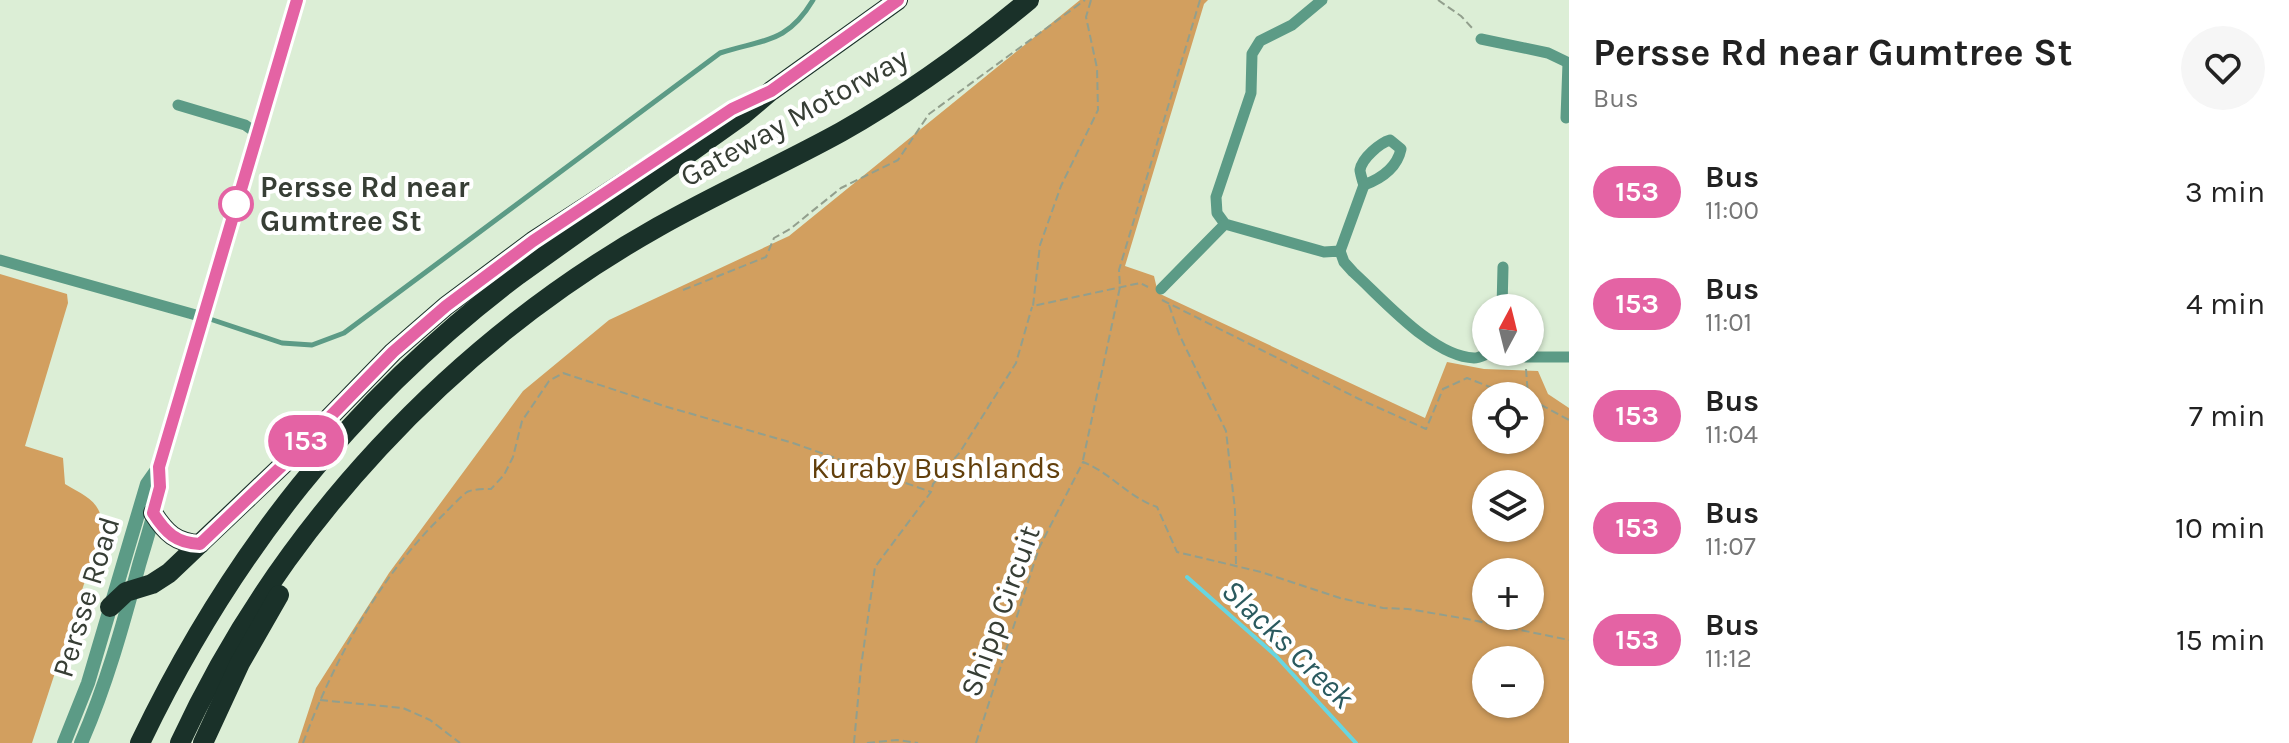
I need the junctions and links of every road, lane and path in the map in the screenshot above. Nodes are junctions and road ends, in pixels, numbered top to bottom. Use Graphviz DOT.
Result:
graph roads {
  1 [pos="297,0"];
  2 [pos="813,0"];
  3 [pos="898,0"];
  4 [pos="1029,0"];
  5 [pos="1085,0"];
  6 [pos="1091,0"];
  7 [pos="1200,0"];
  8 [pos="1322,0"];
  9 [pos="1438,0"];
  10 [pos="1481,39"];
  11 [pos="1569,63"];
  12 [pos="771,91"];
  13 [pos="178,105"];
  14 [pos="1566,118"];
  15 [pos="258,134"];
  16 [pos="1364,185"];
  17 [pos="1225,224"];
  18 [pos="1340,251"];
  19 [pos="0,260"];
  20 [pos="1503,267"];
  21 [pos="1120,287"];
  22 [pos="1161,289"];
  23 [pos="683,290"];
  24 [pos="1502,294"];
  25 [pos="1168,303"];
  26 [pos="1033,306"];
  27 [pos="203,317"];
  28 [pos="1472,357"];
  29 [pos="1544,357"];
  30 [pos="1569,357"];
  31 [pos="1526,377"];
  32 [pos="1477,382"];
  33 [pos="1527,382"];
  34 [pos="1544,406"];
  35 [pos="1569,420"];
  36 [pos="1083,462"];
  37 [pos="159,467"];
  38 [pos="931,492"];
  39 [pos="153,513"];
  40 [pos="306,534"];
  41 [pos="200,544"];
  42 [pos="1236,567"];
  43 [pos="133,589"];
  44 [pos="110,607"];
  45 [pos="1569,640"];
  46 [pos="319,700"];
  47 [pos="64,743"];
  48 [pos="81,743"];
  49 [pos="140,743"];
  50 [pos="180,743"];
  51 [pos="203,743"];
  52 [pos="303,743"];
  53 [pos="460,743"];
  54 [pos="854,743"];
  55 [pos="867,743"];
  56 [pos="918,743"];
  57 [pos="976,743"];
  1 -- 15 [label="street, Persse Road"];
  2 -- 27 [label="lane"];
  3 -- 12 [label="highway, Gateway Motorway"];
  4 -- 40 [label="highway, Gateway Motorway"];
  5 -- 23 [label="path"];
  6 -- 26 [label="path"];
  7 -- 21 [label="path, Shipp Circuit"];
  8 -- 17 [label="street"];
  9 -- 10 [label="path"];
  10 -- 11 [label="street"];
  11 -- 14 [label="street"];
  12 -- 41 [label="highway"];
  12 -- 49 [label="highway, Gateway Motorway"];
  13 -- 15 [label="street"];
  15 -- 27 [label="street, Persse Road"];
  16 -- 18 [label="street"];
  17 -- 18 [label="street"];
  17 -- 22 [label="street"];
  18 -- 28 [label="street"];
  19 -- 27 [label="street"];
  20 -- 24 [label="street"];
  21 -- 22 [label="path"];
  21 -- 26 [label="path"];
  21 -- 36 [label="path, Shipp Circuit"];
  22 -- 25 [label="path"];
  25 -- 32 [label="path"];
  25 -- 42 [label="path"];
  26 -- 38 [label="path"];
  27 -- 37 [label="street, Persse Road"];
  29 -- 30 [label="street"];
  31 -- 33 [label="path"];
  34 -- 35 [label="path"];
  36 -- 42 [label="path"];
  36 -- 57 [label="path, Shipp Circuit"];
  37 -- 39 [label="street, Persse Road"];
  37 -- 44 [label="street, Persse Road"];
  38 -- 46 [label="path"];
  38 -- 54 [label="path"];
  39 -- 41 [label="highway"];
  39 -- 43 [label="street, Persse Road"];
  40 -- 50 [label="highway, Gateway Motorway"];
  40 -- 51 [label="highway"];
  41 -- 43 [label="highway"];
  42 -- 45 [label="path"];
  43 -- 44 [label="highway"];
  43 -- 48 [label="street, Persse Road"];
  44 -- 47 [label="street, Persse Road"];
  46 -- 52 [label="path"];
  46 -- 53 [label="path"];
  55 -- 56 [label="path"];
}
